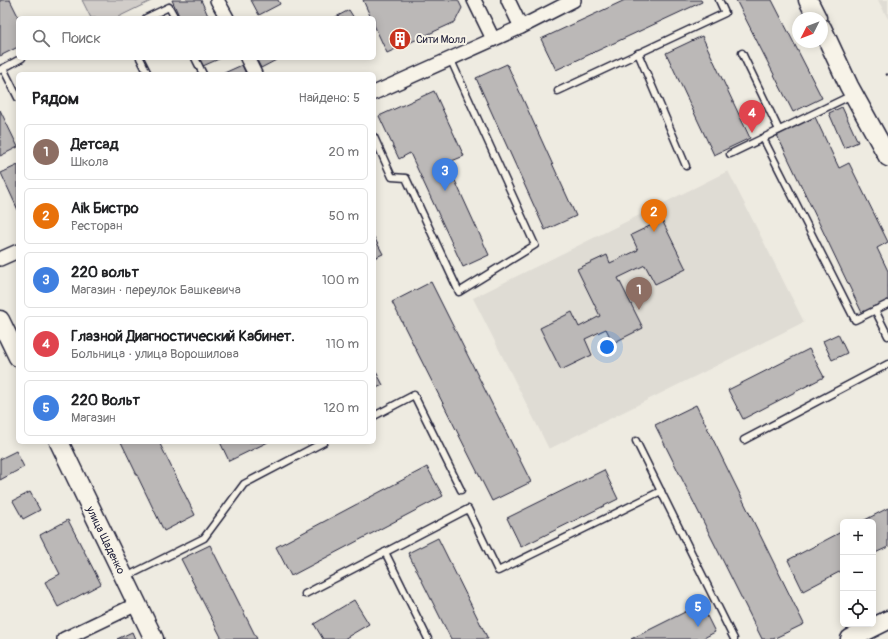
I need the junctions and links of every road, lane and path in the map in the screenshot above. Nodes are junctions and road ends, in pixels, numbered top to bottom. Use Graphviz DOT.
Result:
graph roads {
  1 [pos="217,0"];
  2 [pos="474,0"];
  3 [pos="508,0"];
  4 [pos="574,0"];
  5 [pos="719,0"];
  6 [pos="808,0"];
  7 [pos="814,12"];
  8 [pos="150,16"];
  9 [pos="174,16"];
  10 [pos="226,16"];
  11 [pos="521,27"];
  12 [pos="493,39"];
  13 [pos="828,40"];
  14 [pos="638,53"];
  15 [pos="742,53"];
  16 [pos="450,58"];
  17 [pos="18,60"];
  18 [pos="141,60"];
  19 [pos="196,60"];
  20 [pos="248,60"];
  21 [pos="1,69"];
  22 [pos="147,72"];
  23 [pos="202,72"];
  24 [pos="254,72"];
  25 [pos="558,91"];
  26 [pos="376,92"];
  27 [pos="854,94"];
  28 [pos="16,95"];
  29 [pos="779,130"];
  30 [pos="763,138"];
  31 [pos="376,141"];
  32 [pos="730,154"];
  33 [pos="888,157"];
  34 [pos="686,166"];
  35 [pos="16,252"];
  36 [pos="0,259"];
  37 [pos="888,304"];
  38 [pos="875,310"];
  39 [pos="0,320"];
  40 [pos="888,336"];
  41 [pos="16,353"];
  42 [pos="888,364"];
  43 [pos="376,415"];
  44 [pos="636,440"];
  45 [pos="744,440"];
  46 [pos="60,444"];
  47 [pos="320,444"];
  48 [pos="462,490"];
  49 [pos="661,491"];
  50 [pos="385,552"];
  51 [pos="124,578"];
  52 [pos="305,594"];
  53 [pos="137,604"];
  54 [pos="888,620"];
  55 [pos="64,639"];
  56 [pos="154,639"];
  57 [pos="428,639"];
  58 [pos="734,639"];
  59 [pos="850,639"];
  1 -- 10 [label="street"];
  2 -- 12 [label="street"];
  3 -- 11 [label="street"];
  4 -- 11 [label="street"];
  5 -- 14 [label="lane"];
  6 -- 7 [label="street"];
  8 -- 9 [label="lane"];
  11 -- 12 [label="street"];
  12 -- 16 [label="street"];
  13 -- 27 [label="street"];
  14 -- 25 [label="lane"];
  14 -- 34 [label="lane"];
  15 -- 29 [label="lane"];
  16 -- 26 [label="street"];
  16 -- 31 [label="lane"];
  17 -- 21 [label="lane"];
  18 -- 22 [label="lane"];
  19 -- 23 [label="lane"];
  20 -- 24 [label="street"];
  21 -- 28 [label="lane"];
  27 -- 29 [label="lane"];
  27 -- 33 [label="street"];
  29 -- 30 [label="lane"];
  30 -- 32 [label="lane"];
  30 -- 38 [label="lane"];
  35 -- 36 [label="street"];
  37 -- 38 [label="lane"];
  38 -- 40 [label="lane"];
  39 -- 41 [label="street"];
  42 -- 45 [label="lane"];
  43 -- 48 [label="lane"];
  44 -- 49 [label="lane"];
  46 -- 51 [label="street, улица Щаденко"];
  47 -- 51 [label="lane"];
  49 -- 50 [label="lane"];
  49 -- 58 [label="lane"];
  50 -- 52 [label="lane"];
  50 -- 57 [label="lane"];
  51 -- 53 [label="street, улица Щаденко"];
  53 -- 55 [label="street"];
  53 -- 56 [label="street, улица Щаденко"];
  54 -- 59 [label="street"];
}
